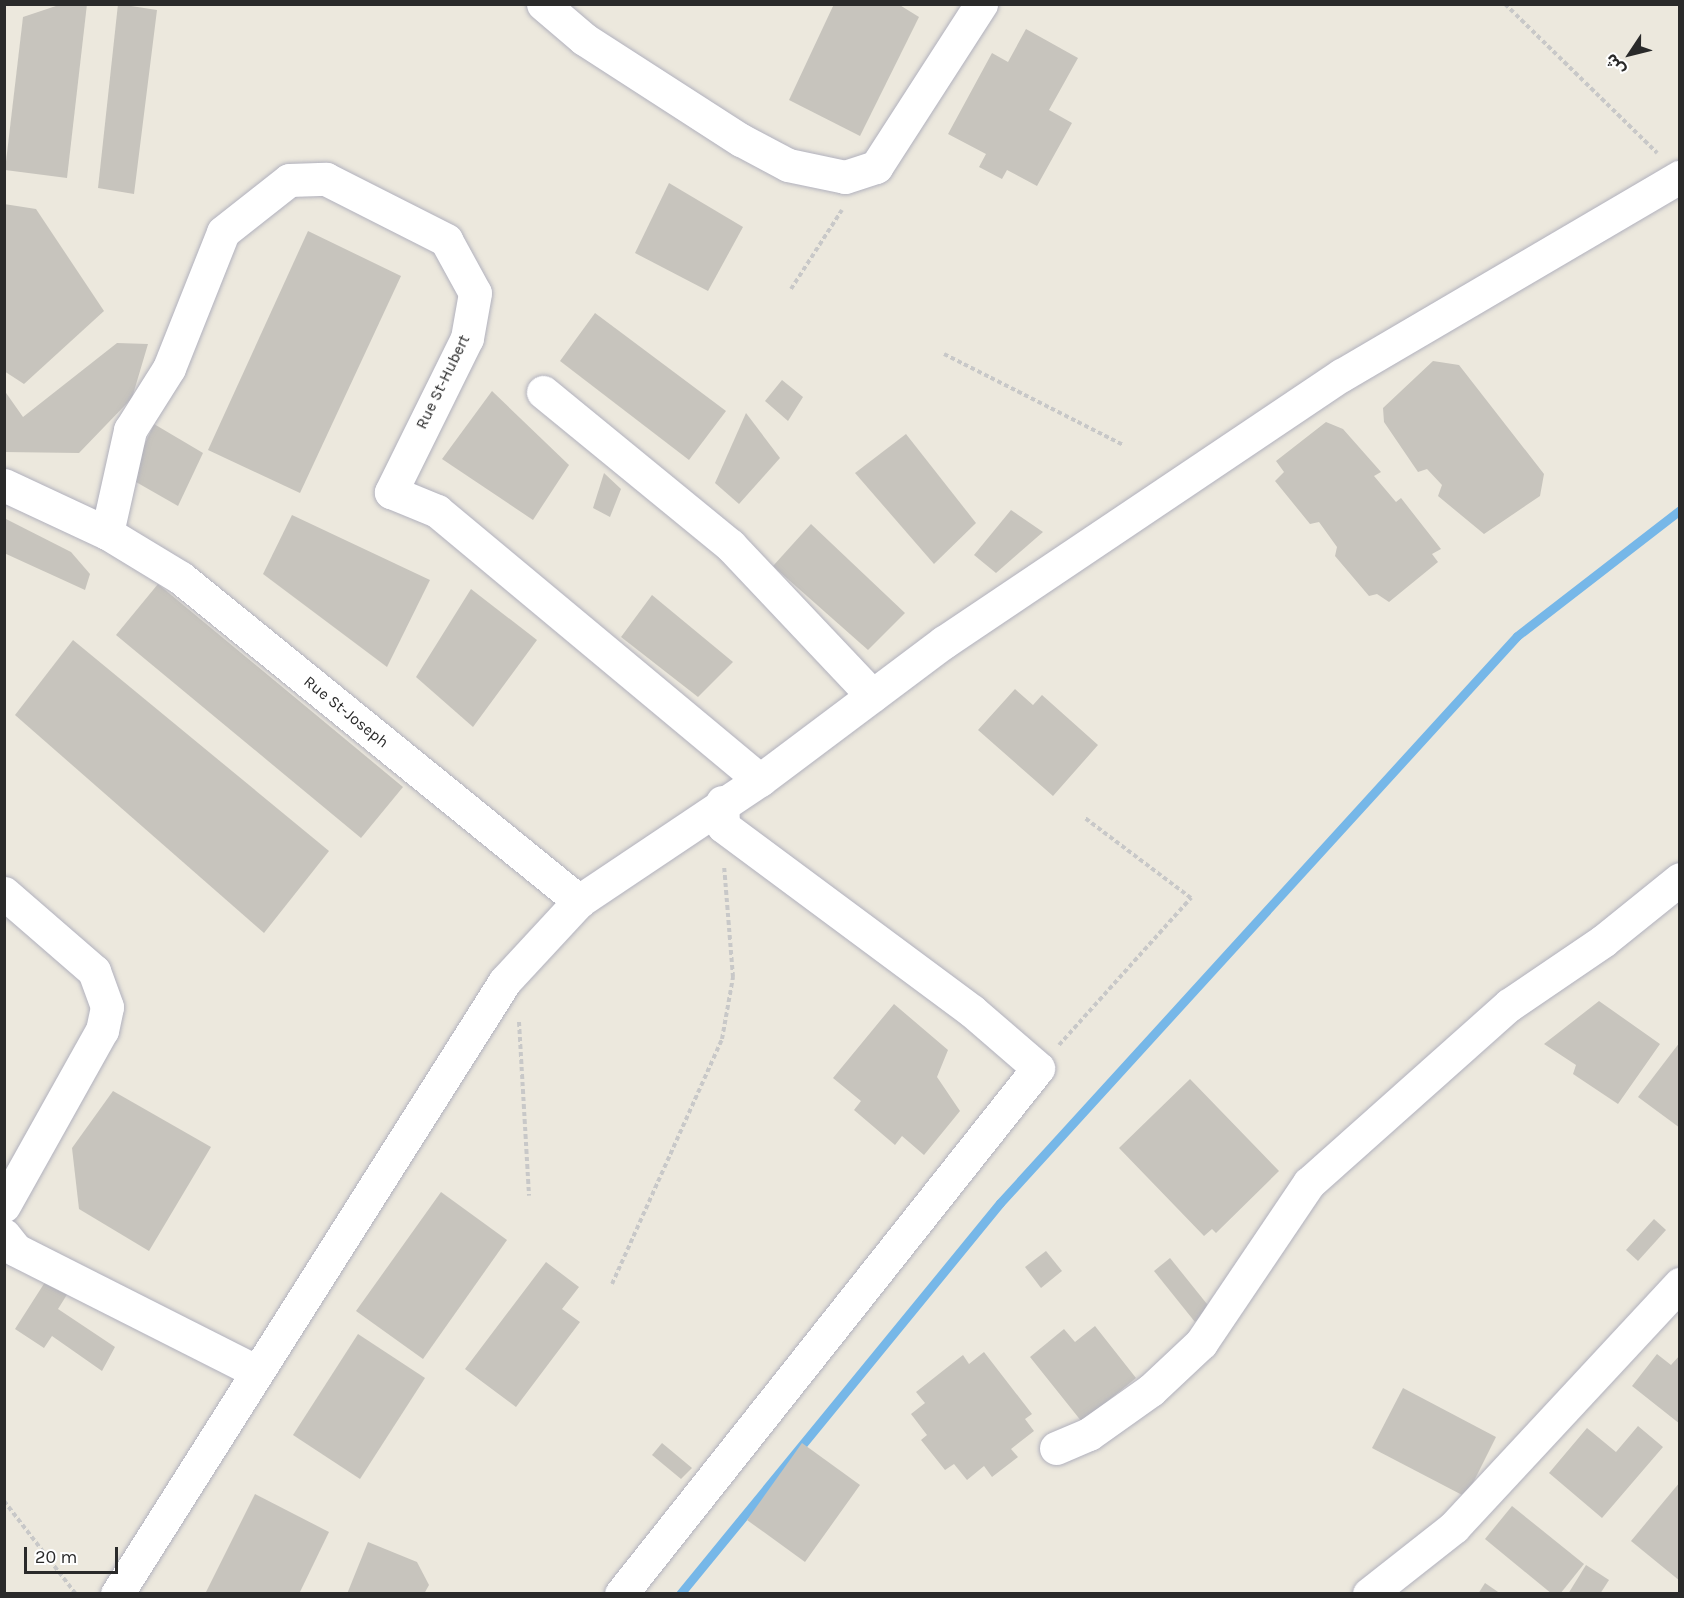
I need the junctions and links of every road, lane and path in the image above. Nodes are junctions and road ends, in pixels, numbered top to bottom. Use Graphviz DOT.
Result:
graph roads {
  1 [pos="543,4"];
  2 [pos="981,4"];
  3 [pos="1506,4"];
  4 [pos="1671,168"];
  5 [pos="867,171"];
  6 [pos="791,289"];
  7 [pos="944,354"];
  8 [pos="543,392"];
  9 [pos="1123,445"];
  10 [pos="4,485"];
  11 [pos="107,533"];
  12 [pos="872,695"];
  13 [pos="760,780"];
  14 [pos="723,814"];
  15 [pos="1085,818"];
  16 [pos="1680,879"];
  17 [pos="4,893"];
  18 [pos="579,901"];
  19 [pos="505,981"];
  20 [pos="1038,1068"];
  21 [pos="529,1196"];
  22 [pos="4,1206"];
  23 [pos="4,1234"];
  24 [pos="612,1284"];
  25 [pos="1680,1284"];
  26 [pos="257,1372"];
  27 [pos="1056,1448"];
  28 [pos="4,1500"];
  29 [pos="76,1593"];
  30 [pos="117,1593"];
  31 [pos="621,1593"];
  32 [pos="1369,1593"];
  1 -- 5 [label="street"];
  2 -- 5 [label="street"];
  3 -- 4 [label="path"];
  4 -- 12 [label="street"];
  5 -- 6 [label="path"];
  7 -- 9 [label="path"];
  8 -- 12 [label="street"];
  10 -- 11 [label="street, Rue St-Joseph"];
  11 -- 13 [label="street, Rue St-Hubert"];
  11 -- 18 [label="street, Rue St-Joseph"];
  12 -- 13 [label="street"];
  13 -- 14 [label="street"];
  14 -- 18 [label="street"];
  14 -- 20 [label="street"];
  14 -- 24 [label="path"];
  15 -- 20 [label="path"];
  16 -- 27 [label="street"];
  17 -- 22 [label="street"];
  18 -- 19 [label="street"];
  19 -- 21 [label="path"];
  19 -- 26 [label="street"];
  20 -- 31 [label="street"];
  23 -- 26 [label="street"];
  25 -- 32 [label="street"];
  26 -- 30 [label="street"];
  28 -- 29 [label="path"];
}
